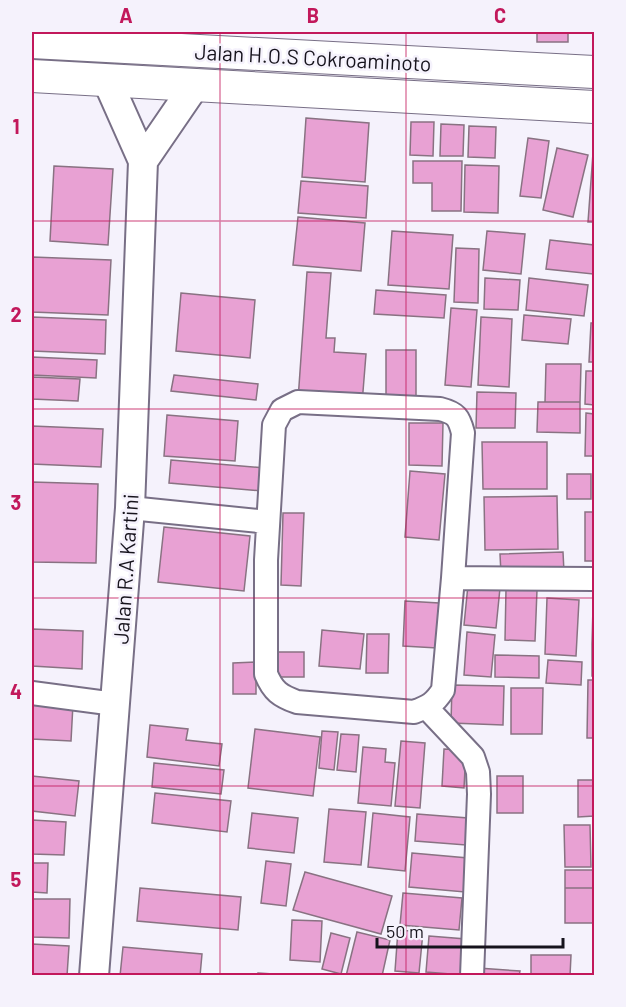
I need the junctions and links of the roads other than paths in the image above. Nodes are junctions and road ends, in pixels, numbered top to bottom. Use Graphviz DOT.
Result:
graph roads {
  1 [pos="32,42"];
  2 [pos="594,72"];
  3 [pos="32,76"];
  4 [pos="107,80"];
  5 [pos="195,85"];
  6 [pos="594,107"];
  7 [pos="143,161"];
  8 [pos="130,508"];
  9 [pos="268,522"];
  10 [pos="453,578"];
  11 [pos="594,579"];
  12 [pos="32,693"];
  13 [pos="115,704"];
  14 [pos="426,707"];
  15 [pos="94,975"];
  16 [pos="472,975"];
  1 -- 2 [label="main road, Jalan H.O.S Cokroaminoto"];
  3 -- 4 [label="main road, Jalan H.O.S Cokroaminoto"];
  4 -- 5 [label="main road, Jalan H.O.S Cokroaminoto"];
  4 -- 7 [label="street"];
  5 -- 6 [label="main road, Jalan H.O.S Cokroaminoto"];
  5 -- 7 [label="street"];
  7 -- 8 [label="street, Jalan R.A Kartini"];
  8 -- 9 [label="street"];
  8 -- 13 [label="street, Jalan R.A Kartini"];
  9 -- 10 [label="street"];
  9 -- 14 [label="street"];
  10 -- 11 [label="street"];
  10 -- 14 [label="street"];
  12 -- 13 [label="street"];
  13 -- 15 [label="street, Jalan R.A Kartini"];
  14 -- 16 [label="street"];
}
